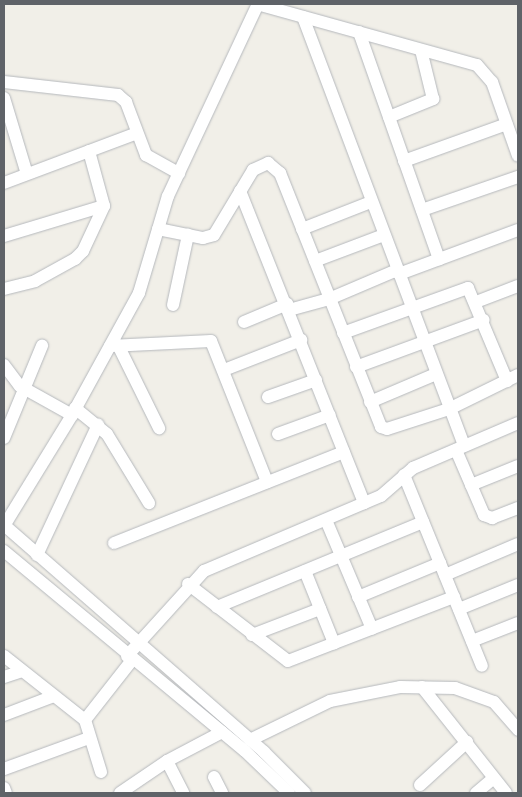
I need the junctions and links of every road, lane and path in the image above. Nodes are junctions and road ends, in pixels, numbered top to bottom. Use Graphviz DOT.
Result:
graph roads {
  1 [pos="258,4"];
  2 [pos="303,17"];
  3 [pos="360,32"];
  4 [pos="421,50"];
  5 [pos="4,82"];
  6 [pos="4,98"];
  7 [pos="389,117"];
  8 [pos="507,124"];
  9 [pos="137,133"];
  10 [pos="89,151"];
  11 [pos="518,156"];
  12 [pos="404,161"];
  13 [pos="179,173"];
  14 [pos="26,174"];
  15 [pos="518,177"];
  16 [pos="4,182"];
  17 [pos="240,191"];
  18 [pos="371,202"];
  19 [pos="104,206"];
  20 [pos="422,210"];
  21 [pos="302,229"];
  22 [pos="158,230"];
  23 [pos="518,230"];
  24 [pos="188,235"];
  25 [pos="384,235"];
  26 [pos="4,236"];
  27 [pos="439,260"];
  28 [pos="315,261"];
  29 [pos="398,272"];
  30 [pos="518,286"];
  31 [pos="4,289"];
  32 [pos="329,299"];
  33 [pos="476,302"];
  34 [pos="173,305"];
  35 [pos="288,307"];
  36 [pos="412,308"];
  37 [pos="484,320"];
  38 [pos="244,322"];
  39 [pos="343,334"];
  40 [pos="301,340"];
  41 [pos="424,342"];
  42 [pos="42,346"];
  43 [pos="114,346"];
  44 [pos="356,367"];
  45 [pos="224,370"];
  46 [pos="6,372"];
  47 [pos="436,374"];
  48 [pos="512,378"];
  49 [pos="316,380"];
  50 [pos="26,389"];
  51 [pos="268,397"];
  52 [pos="370,402"];
  53 [pos="449,409"];
  54 [pos="73,412"];
  55 [pos="330,415"];
  56 [pos="518,423"];
  57 [pos="98,425"];
  58 [pos="159,428"];
  59 [pos="278,434"];
  60 [pos="4,438"];
  61 [pos="460,448"];
  62 [pos="344,452"];
  63 [pos="518,466"];
  64 [pos="404,475"];
  65 [pos="267,482"];
  66 [pos="471,485"];
  67 [pos="149,503"];
  68 [pos="364,504"];
  69 [pos="518,508"];
  70 [pos="326,520"];
  71 [pos="423,522"];
  72 [pos="4,526"];
  73 [pos="114,543"];
  74 [pos="518,544"];
  75 [pos="4,551"];
  76 [pos="37,555"];
  77 [pos="341,556"];
  78 [pos="440,563"];
  79 [pos="306,571"];
  80 [pos="445,575"];
  81 [pos="188,584"];
  82 [pos="518,585"];
  83 [pos="358,596"];
  84 [pos="454,597"];
  85 [pos="217,607"];
  86 [pos="320,609"];
  87 [pos="459,609"];
  88 [pos="518,623"];
  89 [pos="372,629"];
  90 [pos="252,635"];
  91 [pos="472,641"];
  92 [pos="137,642"];
  93 [pos="334,644"];
  94 [pos="4,656"];
  95 [pos="129,658"];
  96 [pos="482,666"];
  97 [pos="22,671"];
  98 [pos="4,677"];
  99 [pos="422,687"];
  100 [pos="54,696"];
  101 [pos="4,715"];
  102 [pos="85,720"];
  103 [pos="517,724"];
  104 [pos="222,732"];
  105 [pos="89,738"];
  106 [pos="250,740"];
  107 [pos="467,742"];
  108 [pos="167,761"];
  109 [pos="4,769"];
  110 [pos="101,772"];
  111 [pos="214,777"];
  112 [pos="494,778"];
  113 [pos="420,785"];
  114 [pos="4,788"];
  115 [pos="296,792"];
  116 [pos="6,793"];
  117 [pos="120,793"];
  118 [pos="183,793"];
  119 [pos="222,793"];
  120 [pos="476,793"];
  121 [pos="506,793"];
  1 -- 2 [label="street"];
  1 -- 13 [label="street"];
  2 -- 3 [label="street"];
  2 -- 18 [label="street"];
  3 -- 4 [label="street"];
  3 -- 7 [label="street"];
  4 -- 7 [label="street"];
  4 -- 8 [label="street"];
  5 -- 9 [label="street"];
  6 -- 14 [label="street"];
  7 -- 12 [label="street"];
  8 -- 11 [label="street"];
  8 -- 12 [label="street"];
  9 -- 10 [label="street"];
  9 -- 13 [label="street"];
  10 -- 14 [label="street"];
  10 -- 19 [label="street"];
  12 -- 20 [label="street"];
  13 -- 22 [label="street"];
  14 -- 16 [label="street"];
  15 -- 20 [label="street"];
  17 -- 21 [label="street"];
  17 -- 24 [label="street"];
  17 -- 35 [label="street"];
  18 -- 21 [label="street"];
  18 -- 25 [label="street"];
  19 -- 26 [label="street"];
  19 -- 31 [label="street"];
  20 -- 27 [label="street"];
  21 -- 28 [label="street"];
  22 -- 24 [label="street"];
  22 -- 43 [label="street"];
  23 -- 27 [label="street"];
  24 -- 34 [label="street"];
  25 -- 28 [label="street"];
  25 -- 29 [label="street"];
  27 -- 29 [label="street"];
  28 -- 32 [label="street"];
  29 -- 32 [label="street"];
  29 -- 36 [label="street"];
  30 -- 33 [label="street"];
  32 -- 35 [label="street"];
  32 -- 39 [label="street"];
  33 -- 36 [label="street"];
  33 -- 37 [label="street"];
  35 -- 38 [label="street"];
  35 -- 40 [label="street"];
  36 -- 39 [label="street"];
  36 -- 41 [label="street"];
  37 -- 41 [label="street"];
  37 -- 48 [label="street"];
  39 -- 44 [label="street"];
  40 -- 45 [label="street"];
  40 -- 49 [label="street"];
  41 -- 44 [label="street"];
  41 -- 47 [label="street"];
  42 -- 50 [label="street"];
  43 -- 45 [label="street"];
  43 -- 54 [label="street"];
  43 -- 58 [label="street"];
  44 -- 52 [label="street"];
  45 -- 65 [label="street"];
  46 -- 50 [label="street"];
  47 -- 52 [label="street"];
  47 -- 53 [label="street"];
  48 -- 53 [label="street"];
  49 -- 51 [label="street"];
  49 -- 55 [label="street"];
  50 -- 54 [label="street"];
  50 -- 60 [label="street"];
  52 -- 53 [label="street"];
  53 -- 61 [label="street"];
  54 -- 57 [label="street"];
  54 -- 72 [label="street"];
  55 -- 59 [label="street"];
  55 -- 62 [label="street"];
  56 -- 61 [label="street"];
  57 -- 67 [label="street"];
  57 -- 76 [label="street"];
  61 -- 64 [label="street"];
  61 -- 66 [label="street"];
  62 -- 65 [label="street"];
  62 -- 68 [label="street"];
  63 -- 66 [label="street"];
  64 -- 68 [label="street"];
  64 -- 71 [label="street"];
  65 -- 73 [label="street"];
  66 -- 69 [label="street"];
  68 -- 70 [label="street"];
  70 -- 77 [label="street"];
  70 -- 81 [label="street"];
  71 -- 77 [label="street"];
  71 -- 78 [label="street"];
  72 -- 76 [label="street"];
  74 -- 80 [label="street"];
  75 -- 95 [label="street"];
  76 -- 92 [label="street"];
  77 -- 79 [label="street"];
  77 -- 83 [label="street"];
  78 -- 80 [label="street"];
  78 -- 83 [label="street"];
  79 -- 85 [label="street"];
  79 -- 86 [label="street"];
  80 -- 84 [label="street"];
  81 -- 85 [label="street"];
  81 -- 92 [label="street"];
  82 -- 87 [label="street"];
  83 -- 89 [label="street"];
  84 -- 87 [label="street"];
  84 -- 89 [label="street"];
  85 -- 90 [label="street"];
  86 -- 90 [label="street"];
  86 -- 93 [label="street"];
  87 -- 91 [label="street"];
  88 -- 91 [label="street"];
  89 -- 93 [label="street"];
  90 -- 93 [label="street"];
  91 -- 96 [label="street"];
  92 -- 95 [label="street"];
  92 -- 106 [label="street"];
  94 -- 97 [label="street"];
  95 -- 102 [label="street"];
  95 -- 104 [label="street"];
  97 -- 98 [label="street"];
  97 -- 100 [label="street"];
  99 -- 103 [label="street"];
  99 -- 106 [label="street"];
  99 -- 107 [label="street"];
  100 -- 101 [label="street"];
  100 -- 102 [label="street"];
  102 -- 105 [label="street"];
  104 -- 108 [label="street"];
  104 -- 115 [label="street"];
  105 -- 109 [label="street"];
  105 -- 110 [label="street"];
  106 -- 115 [label="street"];
  107 -- 112 [label="street"];
  107 -- 113 [label="street"];
  108 -- 117 [label="street"];
  108 -- 118 [label="street"];
  111 -- 119 [label="street"];
  112 -- 120 [label="street"];
  112 -- 121 [label="street"];
  114 -- 116 [label="street"];
}
